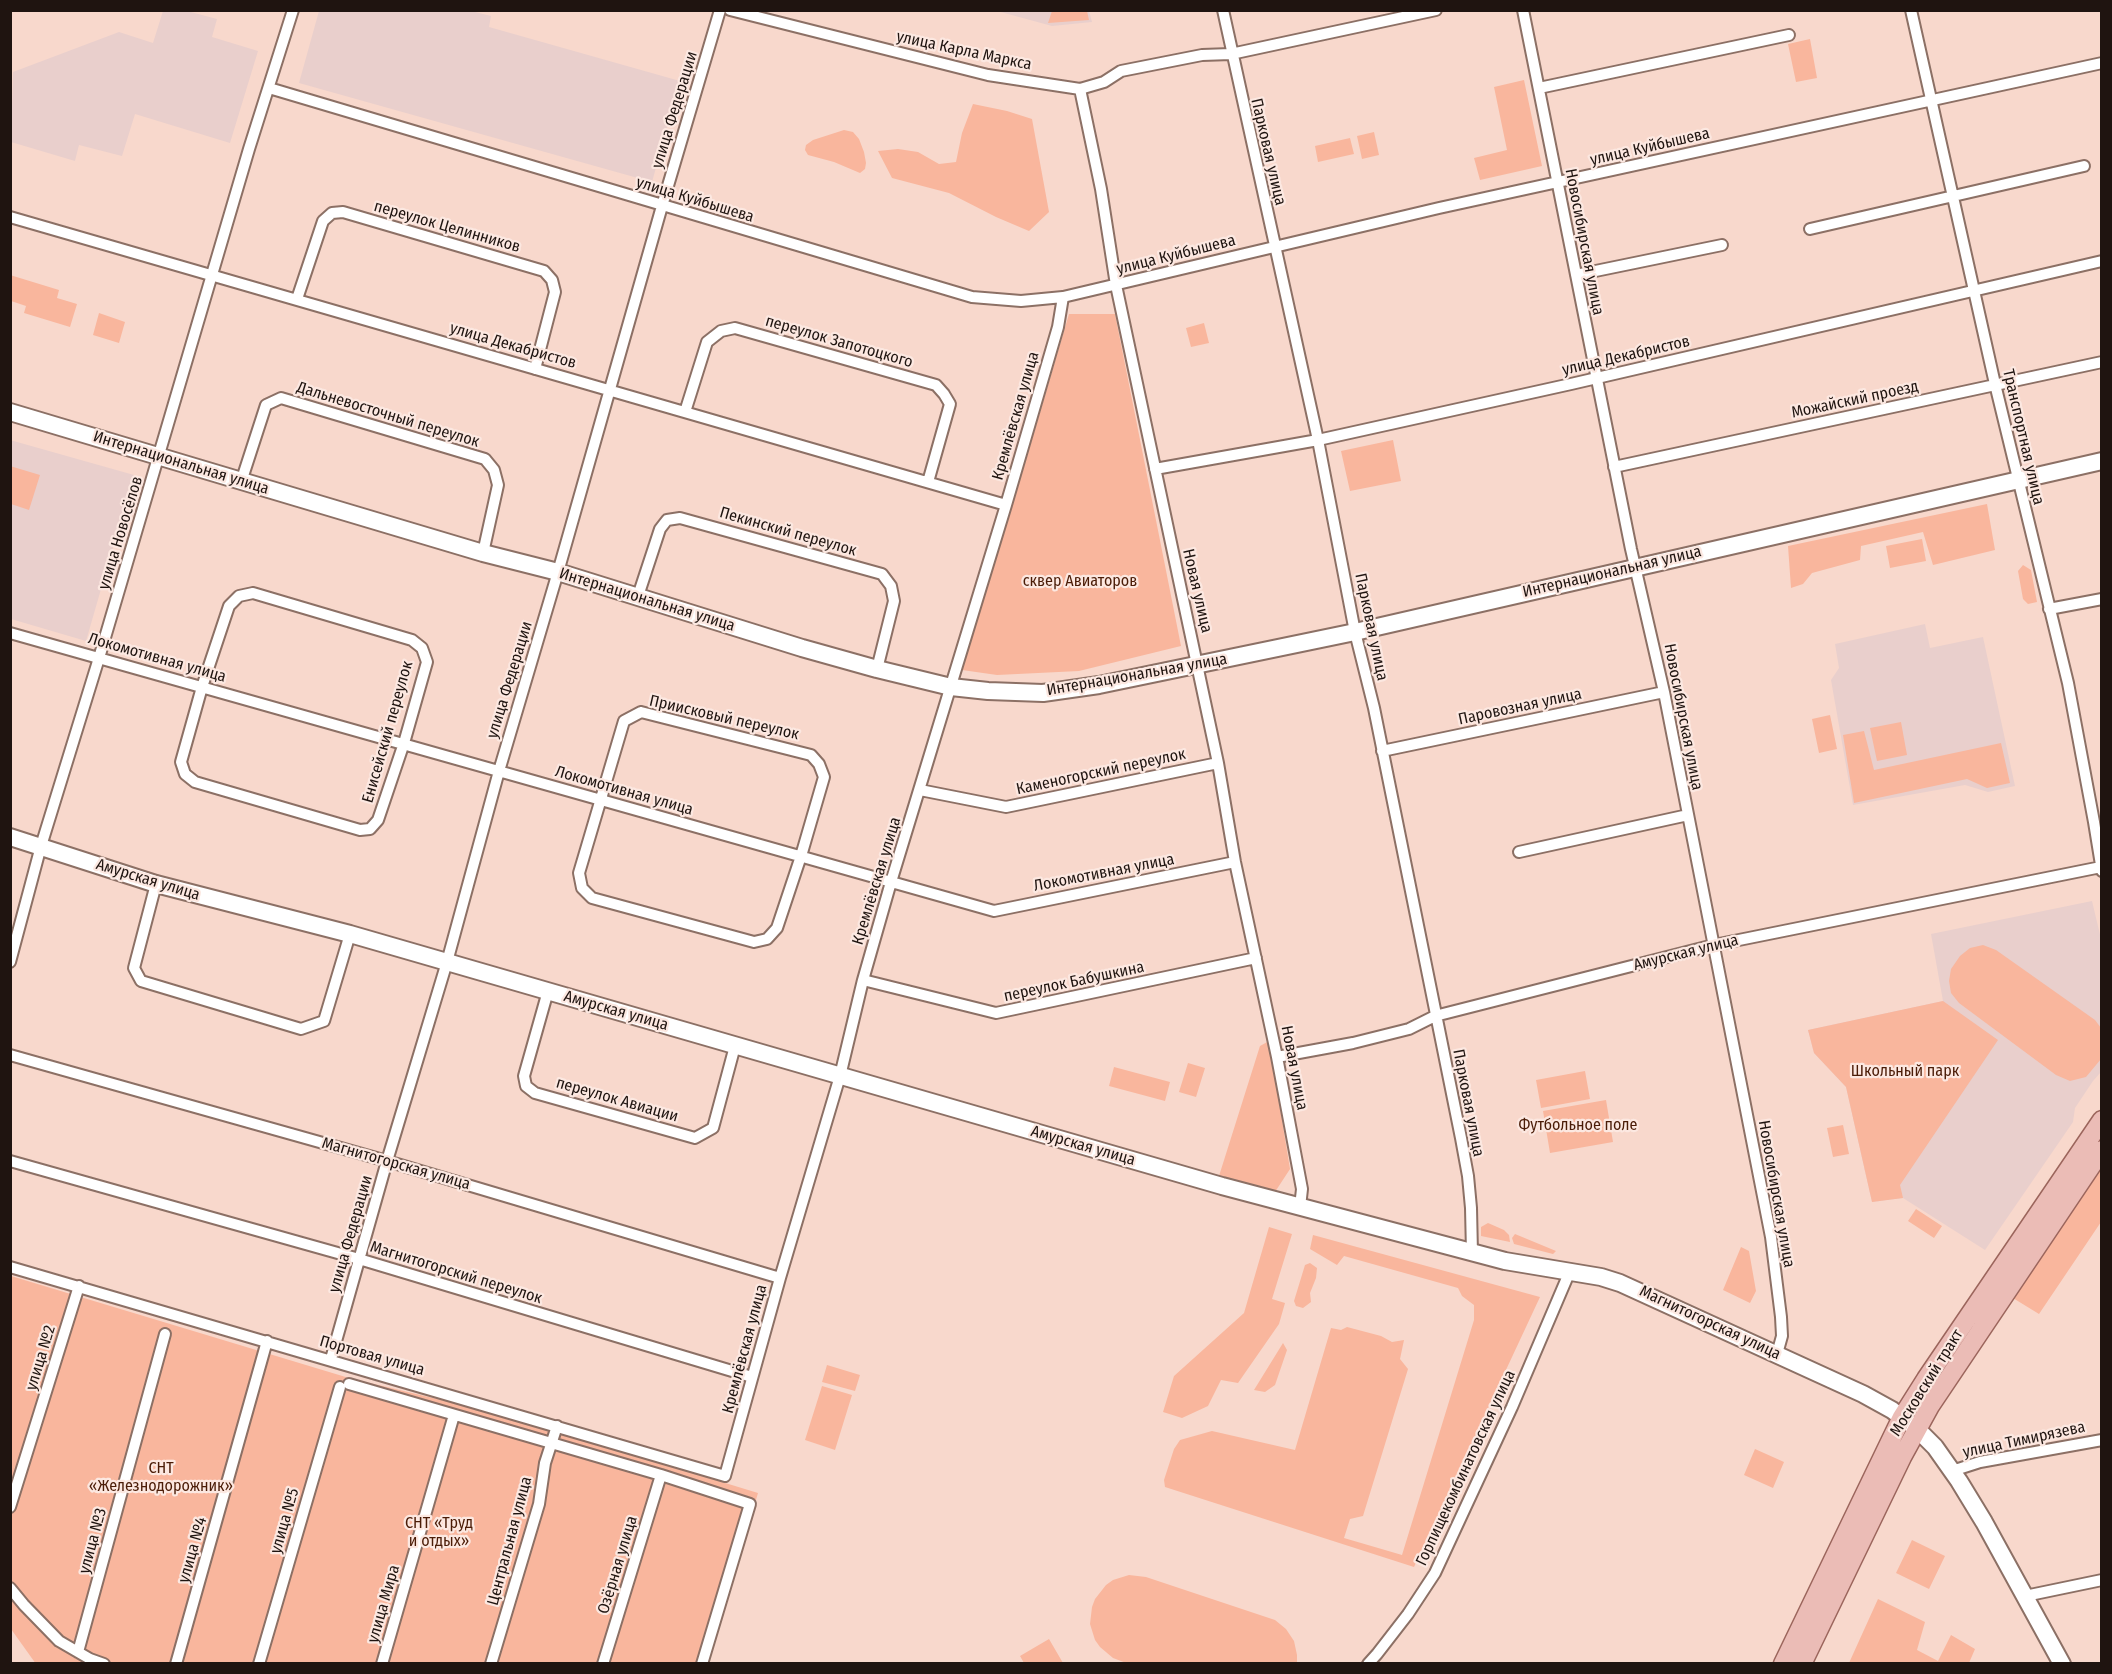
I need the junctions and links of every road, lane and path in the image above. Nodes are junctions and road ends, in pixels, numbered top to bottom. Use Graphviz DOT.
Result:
graph roads {
  1 [pos="293,10"];
  2 [pos="720,10"];
  3 [pos="730,10"];
  4 [pos="1223,10"];
  5 [pos="1436,10"];
  6 [pos="1523,10"];
  7 [pos="1911,10"];
  8 [pos="1789,35"];
  9 [pos="1231,54"];
  10 [pos="2102,63"];
  11 [pos="269,88"];
  12 [pos="1539,88"];
  13 [pos="1080,89"];
  14 [pos="1930,100"];
  15 [pos="2084,166"];
  16 [pos="1558,183"];
  17 [pos="1953,197"];
  18 [pos="662,206"];
  19 [pos="10,217"];
  20 [pos="1810,229"];
  21 [pos="1722,245"];
  22 [pos="1274,247"];
  23 [pos="2102,261"];
  24 [pos="213,275"];
  25 [pos="1576,275"];
  26 [pos="1116,285"];
  27 [pos="1974,290"];
  28 [pos="1063,297"];
  29 [pos="297,299"];
  30 [pos="2102,362"];
  31 [pos="535,369"];
  32 [pos="1596,378"];
  33 [pos="1995,384"];
  34 [pos="609,390"];
  35 [pos="685,411"];
  36 [pos="10,412"];
  37 [pos="1318,440"];
  38 [pos="159,456"];
  39 [pos="2102,460"];
  40 [pos="1614,467"];
  41 [pos="1155,469"];
  42 [pos="2018,480"];
  43 [pos="241,482"];
  44 [pos="928,483"];
  45 [pos="1006,505"];
  46 [pos="483,553"];
  47 [pos="1635,567"];
  48 [pos="558,572"];
  49 [pos="638,596"];
  50 [pos="2102,599"];
  51 [pos="2049,609"];
  52 [pos="1355,632"];
  53 [pos="10,633"];
  54 [pos="99,658"];
  55 [pos="1198,664"];
  56 [pos="877,669"];
  57 [pos="202,687"];
  58 [pos="951,687"];
  59 [pos="1664,692"];
  60 [pos="404,743"];
  61 [pos="1382,752"];
  62 [pos="1218,763"];
  63 [pos="499,771"];
  64 [pos="920,790"];
  65 [pos="601,800"];
  66 [pos="1688,815"];
  67 [pos="10,837"];
  68 [pos="41,846"];
  69 [pos="1519,852"];
  70 [pos="801,856"];
  71 [pos="1234,862"];
  72 [pos="2101,869"];
  73 [pos="891,882"];
  74 [pos="156,884"];
  75 [pos="350,934"];
  76 [pos="1714,945"];
  77 [pos="1256,958"];
  78 [pos="10,962"];
  79 [pos="447,962"];
  80 [pos="863,980"];
  81 [pos="548,991"];
  82 [pos="1435,1016"];
  83 [pos="735,1046"];
  84 [pos="10,1055"];
  85 [pos="1276,1057"];
  86 [pos="840,1076"];
  87 [pos="2102,1120"];
  88 [pos="2102,1150"];
  89 [pos="10,1161"];
  90 [pos="387,1161"];
  91 [pos="1222,1186"];
  92 [pos="1300,1206"];
  93 [pos="1472,1253"];
  94 [pos="359,1259"];
  95 [pos="10,1267"];
  96 [pos="1570,1271"];
  97 [pos="780,1278"];
  98 [pos="79,1286"];
  99 [pos="165,1334"];
  100 [pos="267,1341"];
  101 [pos="1777,1354"];
  102 [pos="331,1359"];
  103 [pos="752,1377"];
  104 [pos="454,1415"];
  105 [pos="1902,1418"];
  106 [pos="557,1426"];
  107 [pos="1917,1429"];
  108 [pos="2102,1440"];
  109 [pos="552,1443"];
  110 [pos="1952,1471"];
  111 [pos="661,1475"];
  112 [pos="725,1476"];
  113 [pos="10,1507"];
  114 [pos="2102,1580"];
  115 [pos="10,1588"];
  116 [pos="2025,1596"];
  117 [pos="78,1652"];
  118 [pos="104,1664"];
  119 [pos="176,1664"];
  120 [pos="259,1664"];
  121 [pos="382,1664"];
  122 [pos="491,1664"];
  123 [pos="603,1664"];
  124 [pos="702,1664"];
  125 [pos="1368,1664"];
  126 [pos="1783,1664"];
  127 [pos="1802,1664"];
  128 [pos="2062,1664"];
  1 -- 11 [label="street, улица Новосёлов"];
  2 -- 18 [label="street, улица Федерации"];
  3 -- 13 [label="street, улица Карла Маркса"];
  4 -- 9 [label="street, Парковая улица"];
  5 -- 9 [label="street, улица Карла Маркса"];
  6 -- 12 [label="street, Новосибирская улица"];
  7 -- 14 [label="street, Транспортная улица"];
  8 -- 12 [label="street"];
  9 -- 13 [label="street, улица Карла Маркса"];
  9 -- 22 [label="street, Парковая улица"];
  10 -- 14 [label="street, улица Куйбышева"];
  11 -- 18 [label="street, улица Куйбышева"];
  11 -- 24 [label="street, улица Новосёлов"];
  12 -- 16 [label="street, Новосибирская улица"];
  13 -- 26 [label="street, Новая улица"];
  14 -- 16 [label="street, улица Куйбышева"];
  14 -- 17 [label="street, Транспортная улица"];
  15 -- 17 [label="street"];
  16 -- 22 [label="street, улица Куйбышева"];
  16 -- 25 [label="street, Новосибирская улица"];
  17 -- 20 [label="street"];
  17 -- 27 [label="street, Транспортная улица"];
  18 -- 28 [label="street, улица Куйбышева"];
  18 -- 34 [label="street, улица Федерации"];
  19 -- 24 [label="street, улица Декабристов"];
  21 -- 25 [label="street"];
  22 -- 26 [label="street, улица Куйбышева"];
  22 -- 37 [label="street, Парковая улица"];
  23 -- 27 [label="street, улица Декабристов"];
  24 -- 29 [label="street, улица Декабристов"];
  24 -- 38 [label="street, улица Новосёлов"];
  25 -- 32 [label="street, Новосибирская улица"];
  26 -- 28 [label="street, улица Куйбышева"];
  26 -- 41 [label="street, Новая улица"];
  27 -- 32 [label="street, улица Декабристов"];
  27 -- 33 [label="street, Транспортная улица"];
  28 -- 45 [label="street, Кремлёвская улица"];
  29 -- 31 [label="street, улица Декабристов"];
  29 -- 31 [label="street, переулок Целинников"];
  30 -- 33 [label="street, Можайский проезд"];
  31 -- 34 [label="street, улица Декабристов"];
  32 -- 37 [label="street, улица Декабристов"];
  32 -- 40 [label="street, Новосибирская улица"];
  33 -- 40 [label="street, Можайский проезд"];
  33 -- 42 [label="street, Транспортная улица"];
  34 -- 35 [label="street, улица Декабристов"];
  34 -- 48 [label="street, улица Федерации"];
  35 -- 44 [label="street, улица Декабристов"];
  35 -- 44 [label="street, переулок Запотоцкого"];
  36 -- 38 [label="street, Интернациональная улица"];
  37 -- 41 [label="street, улица Декабристов"];
  37 -- 52 [label="street, Парковая улица"];
  38 -- 43 [label="street, Интернациональная улица"];
  38 -- 54 [label="street, улица Новосёлов"];
  39 -- 42 [label="street, Интернациональная улица"];
  40 -- 47 [label="street, Новосибирская улица"];
  41 -- 55 [label="street, Новая улица"];
  42 -- 47 [label="street, Интернациональная улица"];
  42 -- 51 [label="street, Транспортная улица"];
  43 -- 46 [label="street, Интернациональная улица"];
  43 -- 46 [label="street, Дальневосточный переулок"];
  44 -- 45 [label="street, улица Декабристов"];
  45 -- 58 [label="street, Кремлёвская улица"];
  46 -- 48 [label="street, Интернациональная улица"];
  47 -- 52 [label="street, Интернациональная улица"];
  47 -- 59 [label="street, Новосибирская улица"];
  48 -- 49 [label="street, Интернациональная улица"];
  48 -- 63 [label="street, улица Федерации"];
  49 -- 56 [label="street, Интернациональная улица"];
  49 -- 56 [label="street, Пекинский переулок"];
  50 -- 51 [label="street"];
  51 -- 72 [label="street, Транспортная улица"];
  52 -- 55 [label="street, Интернациональная улица"];
  52 -- 61 [label="street, Парковая улица"];
  53 -- 54 [label="street, Локомотивная улица"];
  54 -- 57 [label="street, Локомотивная улица"];
  54 -- 68 [label="street, улица Новосёлов"];
  55 -- 58 [label="street, Интернациональная улица"];
  55 -- 62 [label="street, Новая улица"];
  56 -- 58 [label="street, Интернациональная улица"];
  57 -- 60 [label="street, Локомотивная улица"];
  57 -- 60 [label="street, Енисейский переулок"];
  57 -- 60 [label="street, Енисейский переулок"];
  58 -- 64 [label="street, Кремлёвская улица"];
  59 -- 61 [label="street, Паровозная улица"];
  59 -- 66 [label="street, Новосибирская улица"];
  60 -- 63 [label="street, Локомотивная улица"];
  61 -- 82 [label="street, Парковая улица"];
  62 -- 64 [label="street, Каменогорский переулок"];
  62 -- 71 [label="street, Новая улица"];
  63 -- 65 [label="street, Локомотивная улица"];
  63 -- 79 [label="street, улица Федерации"];
  64 -- 73 [label="street, Кремлёвская улица"];
  65 -- 70 [label="street, Локомотивная улица"];
  65 -- 70 [label="street, Приисковый переулок"];
  65 -- 70 [label="street, Приисковый переулок"];
  66 -- 69 [label="street"];
  66 -- 76 [label="street, Новосибирская улица"];
  67 -- 68 [label="street, Амурская улица"];
  68 -- 74 [label="street, Амурская улица"];
  68 -- 78 [label="street, улица Новосёлов"];
  70 -- 73 [label="street, Локомотивная улица"];
  71 -- 73 [label="street, Локомотивная улица"];
  71 -- 77 [label="street, Новая улица"];
  72 -- 76 [label="street, Амурская улица"];
  73 -- 80 [label="street, Кремлёвская улица"];
  74 -- 75 [label="street, Амурская улица"];
  74 -- 75 [label="street"];
  75 -- 79 [label="street, Амурская улица"];
  76 -- 82 [label="street, Амурская улица"];
  76 -- 101 [label="street, Новосибирская улица"];
  77 -- 80 [label="street, переулок Бабушкина"];
  77 -- 85 [label="street, Новая улица"];
  79 -- 81 [label="street, Амурская улица"];
  79 -- 90 [label="street, улица Федерации"];
  80 -- 86 [label="street, Кремлёвская улица"];
  81 -- 83 [label="street, Амурская улица"];
  81 -- 83 [label="street, переулок Авиации"];
  82 -- 85 [label="street, Амурская улица"];
  82 -- 93 [label="street, Парковая улица"];
  83 -- 86 [label="street, Амурская улица"];
  84 -- 90 [label="street, Магнитогорская улица"];
  85 -- 92 [label="street, Новая улица"];
  86 -- 91 [label="street, Амурская улица"];
  86 -- 97 [label="street, Кремлёвская улица"];
  87 -- 105 [label="main road, Московский тракт"];
  88 -- 107 [label="main road, Московский тракт"];
  89 -- 94 [label="street, Магнитогорский переулок"];
  90 -- 94 [label="street, улица Федерации"];
  90 -- 97 [label="street, Магнитогорская улица"];
  91 -- 92 [label="street, Магнитогорская улица"];
  92 -- 93 [label="street, Магнитогорская улица"];
  93 -- 96 [label="street, Магнитогорская улица"];
  94 -- 102 [label="street, улица Федерации"];
  94 -- 103 [label="street, Магнитогорский переулок"];
  95 -- 98 [label="street, Портовая улица"];
  96 -- 101 [label="street, Магнитогорская улица"];
  96 -- 125 [label="street, Горпищекомбинатовская улица"];
  97 -- 103 [label="street, Кремлёвская улица"];
  98 -- 100 [label="street, Портовая улица"];
  98 -- 113 [label="street, улица №2"];
  99 -- 117 [label="street, улица №3"];
  100 -- 102 [label="street, Портовая улица"];
  100 -- 119 [label="street, улица №4"];
  101 -- 105 [label="street, Магнитогорская улица"];
  102 -- 106 [label="street, Портовая улица"];
  103 -- 112 [label="street, Кремлёвская улица"];
  104 -- 109 [label="street"];
  104 -- 120 [label="street, улица №5"];
  104 -- 121 [label="street, улица Мира"];
  105 -- 107 [label="street, Магнитогорская улица"];
  105 -- 126 [label="main road, Московский тракт"];
  106 -- 109 [label="street, Центральная улица"];
  106 -- 112 [label="street, Портовая улица"];
  107 -- 110 [label="street, Магнитогорская улица"];
  107 -- 127 [label="main road, Московский тракт"];
  108 -- 110 [label="street, улица Тимирязева"];
  109 -- 111 [label="street"];
  109 -- 122 [label="street, Центральная улица"];
  110 -- 116 [label="street, Магнитогорская улица"];
  111 -- 123 [label="street, Озёрная улица"];
  111 -- 124 [label="street"];
  114 -- 116 [label="street"];
  115 -- 117 [label="street"];
  116 -- 128 [label="street, Магнитогорская улица"];
  117 -- 118 [label="street"];
}
